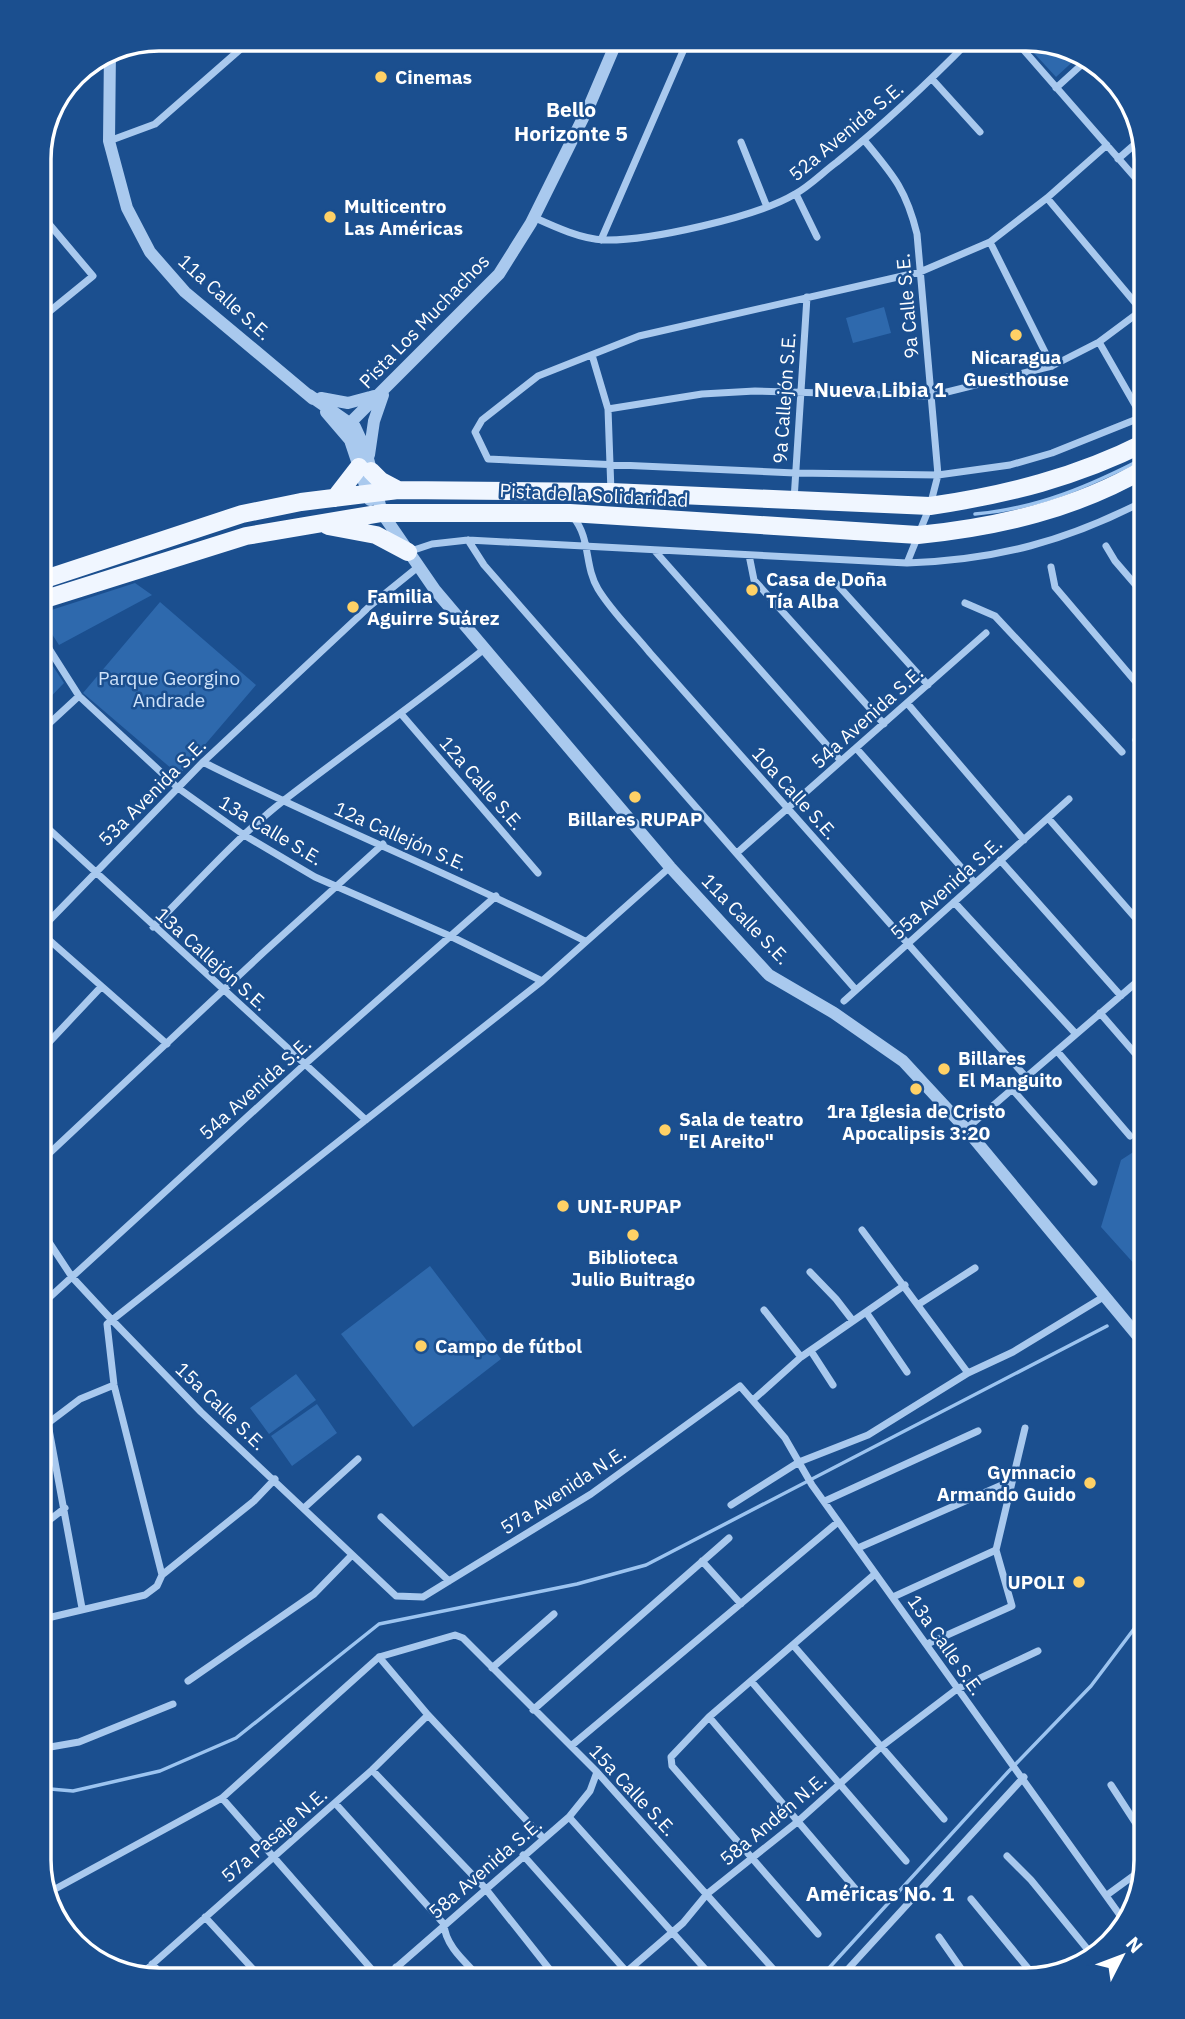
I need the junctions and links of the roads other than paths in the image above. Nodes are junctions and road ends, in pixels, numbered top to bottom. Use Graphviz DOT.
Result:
graph roads {
  1 [pos="238,51"];
  2 [pos="612,51"];
  3 [pos="683,51"];
  4 [pos="959,51"];
  5 [pos="1024,51"];
  6 [pos="110,63"];
  7 [pos="1080,66"];
  8 [pos="932,79"];
  9 [pos="1056,88"];
  10 [pos="979,132"];
  11 [pos="864,140"];
  12 [pos="109,141"];
  13 [pos="741,142"];
  14 [pos="1107,145"];
  15 [pos="1133,146"];
  16 [pos="1118,159"];
  17 [pos="1134,177"];
  18 [pos="796,194"];
  19 [pos="1047,198"];
  20 [pos="767,207"];
  21 [pos="534,217"];
  22 [pos="51,226"];
  23 [pos="817,237"];
  24 [pos="601,240"];
  25 [pos="990,242"];
  26 [pos="920,272"];
  27 [pos="807,298"];
  28 [pos="1134,298"];
  29 [pos="51,310"];
  30 [pos="1134,316"];
  31 [pos="1099,342"];
  32 [pos="592,355"];
  33 [pos="1052,366"];
  34 [pos="387,389"];
  35 [pos="800,393"];
  36 [pos="309,395"];
  37 [pos="931,396"];
  38 [pos="1134,403"];
  39 [pos="608,408"];
  40 [pos="1134,424"];
  41 [pos="347,426"];
  42 [pos="1134,448"];
  43 [pos="612,463"];
  44 [pos="366,466"];
  45 [pos="795,473"];
  46 [pos="937,475"];
  47 [pos="1134,475"];
  48 [pos="398,490"];
  49 [pos="611,492"];
  50 [pos="371,493"];
  51 [pos="335,498"];
  52 [pos="793,500"];
  53 [pos="930,506"];
  54 [pos="1134,506"];
  55 [pos="382,513"];
  56 [pos="570,513"];
  57 [pos="307,523"];
  58 [pos="918,535"];
  59 [pos="468,540"];
  60 [pos="586,545"];
  61 [pos="1107,547"];
  62 [pos="654,550"];
  63 [pos="749,555"];
  64 [pos="413,560"];
  65 [pos="907,563"];
  66 [pos="1051,567"];
  67 [pos="51,576"];
  68 [pos="835,582"];
  69 [pos="1134,583"];
  70 [pos="51,597"];
  71 [pos="965,603"];
  72 [pos="986,633"];
  73 [pos="483,650"];
  74 [pos="51,653"];
  75 [pos="1134,680"];
  76 [pos="928,684"];
  77 [pos="79,696"];
  78 [pos="907,703"];
  79 [pos="402,715"];
  80 [pos="51,722"];
  81 [pos="884,724"];
  82 [pos="856,748"];
  83 [pos="1122,752"];
  84 [pos="841,761"];
  85 [pos="203,762"];
  86 [pos="178,788"];
  87 [pos="1069,799"];
  88 [pos="282,802"];
  89 [pos="788,808"];
  90 [pos="1048,818"];
  91 [pos="51,831"];
  92 [pos="244,835"];
  93 [pos="1024,840"];
  94 [pos="383,845"];
  95 [pos="738,852"];
  96 [pos="1000,860"];
  97 [pos="670,867"];
  98 [pos="95,872"];
  99 [pos="538,873"];
  100 [pos="975,883"];
  101 [pos="339,884"];
  102 [pos="496,895"];
  103 [pos="954,902"];
  104 [pos="1134,916"];
  105 [pos="51,918"];
  106 [pos="153,928"];
  107 [pos="450,936"];
  108 [pos="585,941"];
  109 [pos="51,942"];
  110 [pos="908,944"];
  111 [pos="542,981"];
  112 [pos="1134,985"];
  113 [pos="101,987"];
  114 [pos="223,990"];
  115 [pos="856,990"];
  116 [pos="1121,996"];
  117 [pos="844,1001"];
  118 [pos="1100,1013"];
  119 [pos="1076,1034"];
  120 [pos="51,1040"];
  121 [pos="167,1044"];
  122 [pos="1057,1051"];
  123 [pos="1134,1052"];
  124 [pos="304,1065"];
  125 [pos="1026,1077"];
  126 [pos="1012,1089"];
  127 [pos="366,1120"];
  128 [pos="966,1129"];
  129 [pos="1130,1136"];
  130 [pos="51,1152"];
  131 [pos="1094,1182"];
  132 [pos="862,1230"];
  133 [pos="51,1245"];
  134 [pos="975,1268"];
  135 [pos="810,1272"];
  136 [pos="72,1277"];
  137 [pos="905,1285"];
  138 [pos="51,1296"];
  139 [pos="1105,1296"];
  140 [pos="919,1304"];
  141 [pos="764,1310"];
  142 [pos="866,1312"];
  143 [pos="111,1319"];
  144 [pos="853,1321"];
  145 [pos="1134,1331"];
  146 [pos="811,1351"];
  147 [pos="801,1357"];
  148 [pos="907,1372"];
  149 [pos="968,1373"];
  150 [pos="114,1385"];
  151 [pos="738,1385"];
  152 [pos="833,1385"];
  153 [pos="752,1400"];
  154 [pos="51,1422"];
  155 [pos="1024,1429"];
  156 [pos="978,1431"];
  157 [pos="51,1439"];
  158 [pos="358,1459"];
  159 [pos="799,1462"];
  160 [pos="275,1479"];
  161 [pos="1011,1481"];
  162 [pos="825,1501"];
  163 [pos="731,1505"];
  164 [pos="65,1508"];
  165 [pos="304,1508"];
  166 [pos="381,1517"];
  167 [pos="51,1518"];
  168 [pos="838,1522"];
  169 [pos="729,1538"];
  170 [pos="858,1548"];
  171 [pos="996,1550"];
  172 [pos="352,1555"];
  173 [pos="702,1561"];
  174 [pos="875,1574"];
  175 [pos="162,1575"];
  176 [pos="449,1581"];
  177 [pos="396,1596"];
  178 [pos="893,1597"];
  179 [pos="741,1604"];
  180 [pos="82,1608"];
  181 [pos="554,1614"];
  182 [pos="51,1616"];
  183 [pos="926,1644"];
  184 [pos="793,1645"];
  185 [pos="1038,1651"];
  186 [pos="379,1657"];
  187 [pos="492,1668"];
  188 [pos="188,1681"];
  189 [pos="751,1681"];
  190 [pos="957,1689"];
  191 [pos="173,1704"];
  192 [pos="533,1710"];
  193 [pos="428,1715"];
  194 [pos="709,1717"];
  195 [pos="570,1746"];
  196 [pos="882,1746"];
  197 [pos="51,1747"];
  198 [pos="372,1770"];
  199 [pos="597,1772"];
  200 [pos="1024,1777"];
  201 [pos="839,1783"];
  202 [pos="1111,1785"];
  203 [pos="222,1798"];
  204 [pos="335,1802"];
  205 [pos="569,1816"];
  206 [pos="944,1819"];
  207 [pos="1134,1820"];
  208 [pos="796,1823"];
  209 [pos="543,1838"];
  210 [pos="523,1855"];
  211 [pos="1007,1856"];
  212 [pos="274,1857"];
  213 [pos="751,1859"];
  214 [pos="906,1861"];
  215 [pos="1133,1876"];
  216 [pos="485,1888"];
  217 [pos="55,1889"];
  218 [pos="707,1894"];
  219 [pos="1107,1895"];
  220 [pos="864,1899"];
  221 [pos="971,1899"];
  222 [pos="1120,1914"];
  223 [pos="205,1917"];
  224 [pos="444,1924"];
  225 [pos="672,1933"];
  226 [pos="818,1934"];
  227 [pos="939,1937"];
  228 [pos="1087,1949"];
  229 [pos="152,1964"];
  230 [pos="148,1967"];
  231 [pos="156,1968"];
  232 [pos="252,1968"];
  233 [pos="371,1968"];
  234 [pos="396,1968"];
  235 [pos="471,1968"];
  236 [pos="548,1968"];
  237 [pos="623,1968"];
  238 [pos="632,1968"];
  239 [pos="704,1968"];
  240 [pos="772,1968"];
  241 [pos="849,1968"];
  242 [pos="961,1968"];
  243 [pos="1028,1968"];
  1 -- 12 [label="street"];
  2 -- 21 [label="street, Pista Los Muchachos"];
  3 -- 24 [label="street"];
  4 -- 8 [label="street, 52a Avenida S.E."];
  5 -- 9 [label="street"];
  6 -- 12 [label="street, 11a Calle S.E."];
  7 -- 9 [label="street"];
  8 -- 10 [label="street"];
  8 -- 11 [label="street, 52a Avenida S.E."];
  9 -- 14 [label="street"];
  11 -- 18 [label="street, 52a Avenida S.E."];
  11 -- 26 [label="street, 9a Calle S.E."];
  12 -- 36 [label="street, 11a Calle S.E."];
  13 -- 20 [label="street"];
  14 -- 16 [label="street"];
  14 -- 19 [label="street"];
  15 -- 16 [label="street"];
  16 -- 17 [label="street"];
  18 -- 20 [label="street, 52a Avenida S.E."];
  18 -- 23 [label="street"];
  19 -- 25 [label="street"];
  19 -- 28 [label="street"];
  20 -- 24 [label="street, 52a Avenida S.E."];
  21 -- 24 [label="street"];
  21 -- 34 [label="street, Pista Los Muchachos"];
  22 -- 29 [label="street"];
  25 -- 26 [label="street"];
  25 -- 33 [label="street"];
  26 -- 27 [label="street"];
  26 -- 37 [label="street, 9a Calle S.E."];
  27 -- 32 [label="street"];
  27 -- 35 [label="street, 9a Callejón S.E."];
  30 -- 31 [label="street"];
  31 -- 33 [label="street"];
  31 -- 38 [label="street"];
  32 -- 39 [label="street"];
  32 -- 43 [label="street"];
  33 -- 37 [label="street"];
  34 -- 36 [label="street"];
  34 -- 41 [label="street, Pista Los Muchachos"];
  34 -- 44 [label="street"];
  35 -- 37 [label="street"];
  35 -- 39 [label="street"];
  35 -- 45 [label="street, 9a Callejón S.E."];
  36 -- 41 [label="street, 11a Calle S.E."];
  37 -- 46 [label="street, 9a Calle S.E."];
  39 -- 43 [label="street"];
  40 -- 46 [label="street"];
  41 -- 44 [label="street, 11a Calle S.E."];
  42 -- 53 [label="main road, Pista de la Solidaridad"];
  43 -- 45 [label="street"];
  43 -- 49 [label="street"];
  44 -- 48 [label="main road"];
  44 -- 50 [label="street, 11a Calle S.E."];
  44 -- 51 [label="main road"];
  45 -- 46 [label="street"];
  45 -- 52 [label="street, 9a Callejón S.E."];
  46 -- 53 [label="street, 9a Calle S.E."];
  47 -- 58 [label="main road, Pista de la Solidaridad"];
  48 -- 49 [label="main road, Pista de la Solidaridad"];
  48 -- 50 [label="main road, Pista de la Solidaridad"];
  49 -- 52 [label="main road, Pista de la Solidaridad"];
  50 -- 51 [label="main road, Pista de la Solidaridad"];
  50 -- 55 [label="street, 11a Calle S.E."];
  51 -- 67 [label="main road, Pista de la Solidaridad"];
  52 -- 53 [label="main road, Pista de la Solidaridad"];
  53 -- 58 [label="street, 9a Calle S.E."];
  54 -- 65 [label="street"];
  55 -- 56 [label="main road, Pista de la Solidaridad"];
  55 -- 57 [label="main road, Pista de la Solidaridad"];
  55 -- 64 [label="street, 11a Calle S.E."];
  56 -- 58 [label="main road, Pista de la Solidaridad"];
  56 -- 60 [label="street, 10a Calle S.E."];
  57 -- 64 [label="main road"];
  57 -- 70 [label="main road, Pista de la Solidaridad"];
  58 -- 65 [label="street, 9a Calle S.E."];
  59 -- 60 [label="street"];
  59 -- 64 [label="street"];
  59 -- 95 [label="street"];
  60 -- 62 [label="street"];
  60 -- 89 [label="street, 10a Calle S.E."];
  61 -- 69 [label="street"];
  62 -- 63 [label="street"];
  62 -- 84 [label="street"];
  63 -- 65 [label="street"];
  63 -- 81 [label="street"];
  64 -- 73 [label="street, 11a Calle S.E."];
  64 -- 85 [label="street, 53a Avenida S.E."];
  66 -- 75 [label="street"];
  68 -- 76 [label="street"];
  71 -- 83 [label="street"];
  72 -- 76 [label="street, 54a Avenida S.E."];
  73 -- 79 [label="street"];
  73 -- 97 [label="street, 11a Calle S.E."];
  74 -- 77 [label="street, 13a Calle S.E."];
  76 -- 78 [label="street, 54a Avenida S.E."];
  77 -- 80 [label="street"];
  77 -- 86 [label="street, 13a Calle S.E."];
  78 -- 81 [label="street, 54a Avenida S.E."];
  78 -- 93 [label="street"];
  79 -- 88 [label="street"];
  79 -- 99 [label="street, 12a Calle S.E."];
  81 -- 82 [label="street, 54a Avenida S.E."];
  82 -- 84 [label="street, 54a Avenida S.E."];
  82 -- 100 [label="street"];
  84 -- 89 [label="street, 54a Avenida S.E."];
  85 -- 86 [label="street, 53a Avenida S.E."];
  85 -- 88 [label="street, 12a Callejón S.E."];
  86 -- 92 [label="street, 13a Calle S.E."];
  86 -- 98 [label="street, 53a Avenida S.E."];
  87 -- 90 [label="street, 55a Avenida S.E."];
  88 -- 92 [label="street"];
  88 -- 94 [label="street, 12a Callejón S.E."];
  89 -- 95 [label="street, 54a Avenida S.E."];
  89 -- 110 [label="street, 10a Calle S.E."];
  90 -- 93 [label="street, 55a Avenida S.E."];
  90 -- 104 [label="street"];
  91 -- 98 [label="street, 13a Callejón S.E."];
  92 -- 101 [label="street, 13a Calle S.E."];
  92 -- 106 [label="street"];
  93 -- 96 [label="street, 55a Avenida S.E."];
  94 -- 101 [label="street"];
  94 -- 102 [label="street, 12a Callejón S.E."];
  95 -- 115 [label="street"];
  96 -- 100 [label="street, 55a Avenida S.E."];
  96 -- 116 [label="street"];
  97 -- 108 [label="street"];
  97 -- 128 [label="street, 11a Calle S.E."];
  98 -- 105 [label="street, 53a Avenida S.E."];
  98 -- 106 [label="street, 13a Callejón S.E."];
  100 -- 103 [label="street, 55a Avenida S.E."];
  101 -- 107 [label="street, 13a Calle S.E."];
  101 -- 114 [label="street"];
  102 -- 107 [label="street, 54a Avenida S.E."];
  102 -- 108 [label="street, 12a Callejón S.E."];
  103 -- 110 [label="street, 55a Avenida S.E."];
  103 -- 119 [label="street"];
  106 -- 114 [label="street, 13a Callejón S.E."];
  107 -- 111 [label="street, 13a Calle S.E."];
  107 -- 124 [label="street, 54a Avenida S.E."];
  108 -- 111 [label="street"];
  109 -- 113 [label="street"];
  110 -- 115 [label="street, 55a Avenida S.E."];
  110 -- 125 [label="street, 10a Calle S.E."];
  111 -- 127 [label="street"];
  112 -- 116 [label="street"];
  113 -- 120 [label="street"];
  113 -- 121 [label="street"];
  114 -- 121 [label="street"];
  114 -- 124 [label="street, 13a Callejón S.E."];
  115 -- 117 [label="street, 55a Avenida S.E."];
  116 -- 118 [label="street"];
  118 -- 119 [label="street"];
  118 -- 123 [label="street"];
  119 -- 122 [label="street"];
  121 -- 130 [label="street"];
  122 -- 125 [label="street"];
  122 -- 129 [label="street"];
  124 -- 127 [label="street, 13a Callejón S.E."];
  124 -- 136 [label="street, 54a Avenida S.E."];
  125 -- 126 [label="street"];
  126 -- 128 [label="street"];
  126 -- 131 [label="street"];
  127 -- 143 [label="street"];
  128 -- 139 [label="street, 11a Calle S.E."];
  132 -- 137 [label="street"];
  133 -- 136 [label="street, 15a Calle S.E."];
  134 -- 140 [label="street"];
  135 -- 144 [label="street"];
  136 -- 138 [label="street, 54a Avenida S.E."];
  136 -- 143 [label="street, 15a Calle S.E."];
  137 -- 140 [label="street"];
  137 -- 142 [label="street"];
  139 -- 145 [label="street, 11a Calle S.E."];
  139 -- 149 [label="street"];
  140 -- 149 [label="street"];
  141 -- 147 [label="street"];
  142 -- 144 [label="street"];
  142 -- 148 [label="street"];
  143 -- 150 [label="street"];
  143 -- 160 [label="street, 15a Calle S.E."];
  144 -- 146 [label="street"];
  146 -- 147 [label="street"];
  146 -- 152 [label="street"];
  147 -- 153 [label="street"];
  149 -- 159 [label="street"];
  150 -- 154 [label="street"];
  150 -- 175 [label="street"];
  151 -- 153 [label="street, 13a Calle S.E."];
  151 -- 176 [label="street, 57a Avenida N.E."];
  153 -- 159 [label="street, 13a Calle S.E."];
  155 -- 161 [label="street"];
  156 -- 162 [label="street"];
  157 -- 164 [label="street"];
  158 -- 165 [label="street"];
  159 -- 162 [label="street, 13a Calle S.E."];
  159 -- 163 [label="street"];
  160 -- 165 [label="street, 15a Calle S.E."];
  160 -- 175 [label="street"];
  161 -- 170 [label="street"];
  161 -- 171 [label="street"];
  162 -- 168 [label="street, 13a Calle S.E."];
  164 -- 167 [label="street"];
  164 -- 180 [label="street"];
  165 -- 172 [label="street, 15a Calle S.E."];
  166 -- 176 [label="street"];
  168 -- 170 [label="street, 13a Calle S.E."];
  168 -- 179 [label="street"];
  169 -- 173 [label="street"];
  170 -- 174 [label="street, 13a Calle S.E."];
  171 -- 178 [label="street"];
  171 -- 183 [label="street"];
  172 -- 177 [label="street, 15a Calle S.E."];
  172 -- 188 [label="street"];
  173 -- 179 [label="street"];
  173 -- 192 [label="street"];
  174 -- 178 [label="street, 13a Calle S.E."];
  174 -- 184 [label="street"];
  175 -- 180 [label="street"];
  176 -- 177 [label="street, 57a Avenida N.E."];
  178 -- 183 [label="street, 13a Calle S.E."];
  179 -- 195 [label="street"];
  180 -- 182 [label="street"];
  181 -- 187 [label="street"];
  183 -- 190 [label="street, 13a Calle S.E."];
  184 -- 189 [label="street"];
  184 -- 196 [label="street"];
  185 -- 190 [label="street, 58a Andén N.E."];
  186 -- 187 [label="street, 15a Calle S.E."];
  186 -- 193 [label="street"];
  186 -- 203 [label="street"];
  187 -- 192 [label="street, 15a Calle S.E."];
  189 -- 194 [label="street"];
  189 -- 201 [label="street"];
  190 -- 196 [label="street, 58a Andén N.E."];
  190 -- 200 [label="street, 13a Calle S.E."];
  191 -- 197 [label="street"];
  192 -- 195 [label="street, 15a Calle S.E."];
  193 -- 198 [label="street, 57a Pasaje N.E."];
  193 -- 209 [label="street"];
  194 -- 208 [label="street"];
  194 -- 213 [label="street"];
  195 -- 199 [label="street, 15a Calle S.E."];
  196 -- 201 [label="street, 58a Andén N.E."];
  196 -- 206 [label="street"];
  198 -- 204 [label="street, 57a Pasaje N.E."];
  198 -- 216 [label="street"];
  199 -- 205 [label="street, 58a Avenida S.E."];
  199 -- 218 [label="street, 15a Calle S.E."];
  200 -- 219 [label="street, 13a Calle S.E."];
  200 -- 241 [label="street"];
  201 -- 208 [label="street, 58a Andén N.E."];
  201 -- 214 [label="street"];
  202 -- 207 [label="street"];
  203 -- 212 [label="street"];
  203 -- 217 [label="street"];
  204 -- 212 [label="street, 57a Pasaje N.E."];
  204 -- 224 [label="street"];
  205 -- 209 [label="street, 58a Avenida S.E."];
  205 -- 225 [label="street"];
  208 -- 213 [label="street, 58a Andén N.E."];
  208 -- 220 [label="street"];
  209 -- 210 [label="street, 58a Avenida S.E."];
  210 -- 216 [label="street, 58a Avenida S.E."];
  210 -- 237 [label="street"];
  211 -- 228 [label="street"];
  212 -- 223 [label="street, 57a Pasaje N.E."];
  212 -- 233 [label="street"];
  213 -- 218 [label="street, 58a Andén N.E."];
  213 -- 226 [label="street"];
  215 -- 219 [label="street"];
  216 -- 224 [label="street, 58a Avenida S.E."];
  216 -- 236 [label="street"];
  218 -- 225 [label="street, 58a Andén N.E."];
  218 -- 240 [label="street, 15a Calle S.E."];
  219 -- 222 [label="street, 13a Calle S.E."];
  221 -- 243 [label="street"];
  223 -- 229 [label="street, 57a Pasaje N.E."];
  223 -- 232 [label="street"];
  224 -- 234 [label="street, 58a Avenida S.E."];
  224 -- 235 [label="street"];
  225 -- 238 [label="street, 58a Andén N.E."];
  225 -- 239 [label="street"];
  227 -- 242 [label="street"];
  229 -- 230 [label="street, 57a Pasaje N.E."];
  229 -- 231 [label="street"];
}
